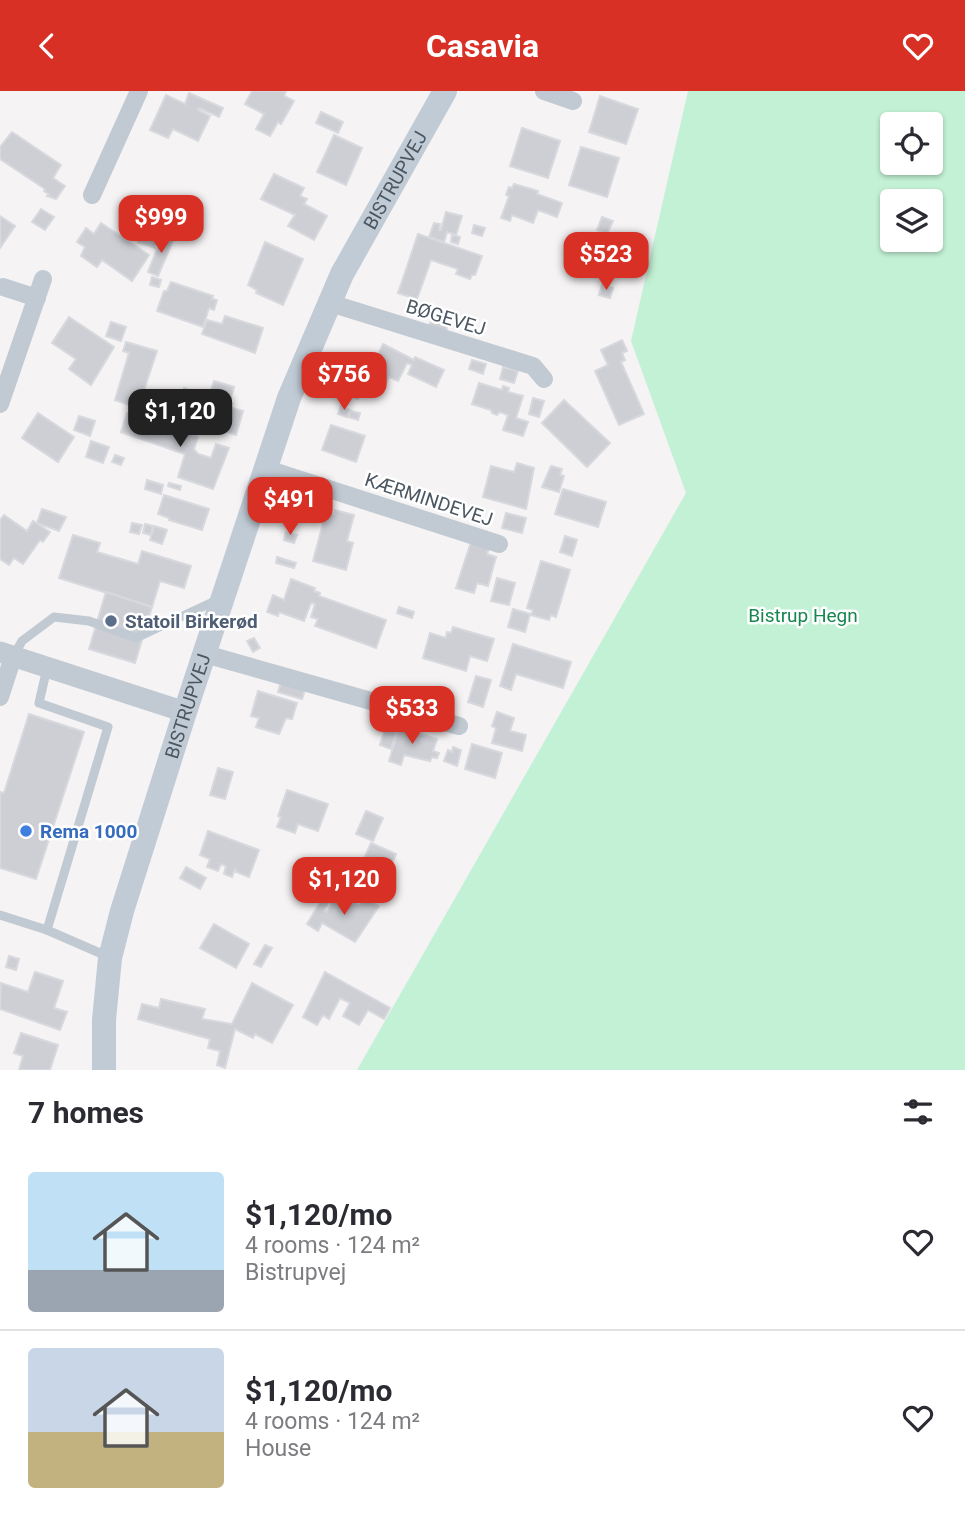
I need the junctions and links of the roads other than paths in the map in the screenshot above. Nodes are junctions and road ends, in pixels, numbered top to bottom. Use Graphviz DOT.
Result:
graph roads {
  1 [pos="139,91"];
  2 [pos="445,91"];
  3 [pos="544,91"];
  4 [pos="573,100"];
  5 [pos="92,195"];
  6 [pos="43,279"];
  7 [pos="3,287"];
  8 [pos="37,298"];
  9 [pos="330,303"];
  10 [pos="544,379"];
  11 [pos="0,404"];
  12 [pos="267,470"];
  13 [pos="499,544"];
  14 [pos="225,596"];
  15 [pos="205,654"];
  16 [pos="7,655"];
  17 [pos="47,668"];
  18 [pos="0,697"];
  19 [pos="185,712"];
  20 [pos="459,726"];
  21 [pos="0,915"];
  22 [pos="47,930"];
  23 [pos="110,958"];
  24 [pos="104,1070"];
  1 -- 5 [label="street"];
  2 -- 9 [label="main road, BISTRUPVEJ"];
  3 -- 4 [label="street"];
  6 -- 8 [label="street"];
  7 -- 8 [label="street"];
  8 -- 11 [label="street"];
  9 -- 10 [label="street, BØGEVEJ"];
  9 -- 12 [label="main road, BISTRUPVEJ"];
  12 -- 13 [label="street, KÆRMINDEVEJ"];
  12 -- 14 [label="main road, BISTRUPVEJ"];
  14 -- 15 [label="main road, BISTRUPVEJ"];
  14 -- 16 [label="lane"];
  15 -- 19 [label="main road, BISTRUPVEJ"];
  15 -- 20 [label="street"];
  16 -- 17 [label="street"];
  16 -- 18 [label="street"];
  17 -- 19 [label="street"];
  17 -- 22 [label="lane"];
  19 -- 23 [label="main road, BISTRUPVEJ"];
  21 -- 22 [label="lane"];
  22 -- 23 [label="lane"];
  23 -- 24 [label="main road, BISTRUPVEJ"];
}
